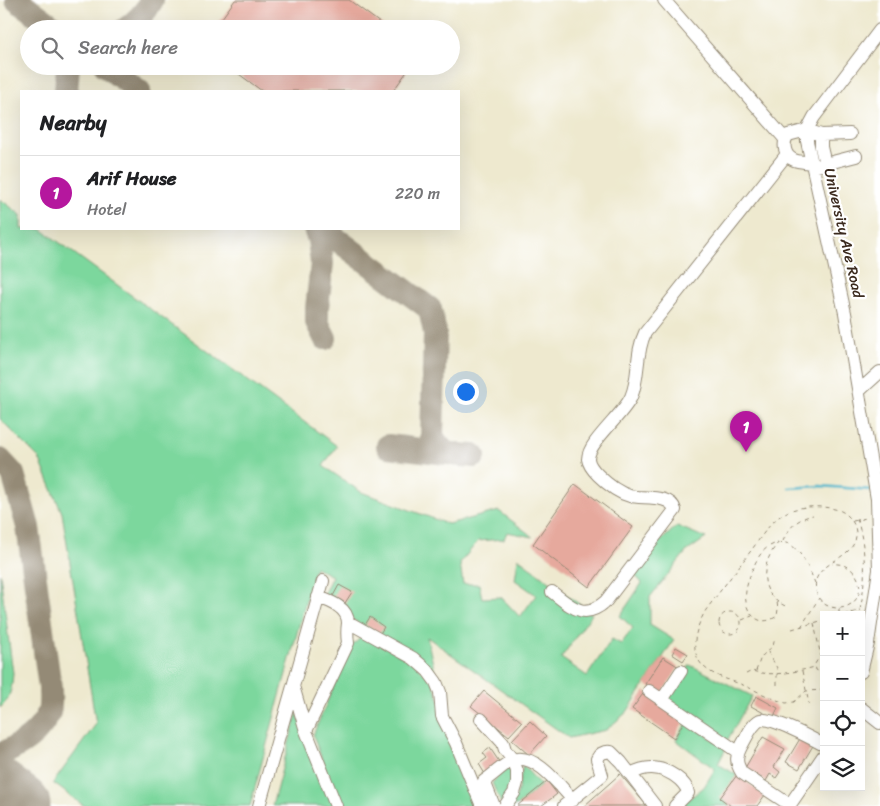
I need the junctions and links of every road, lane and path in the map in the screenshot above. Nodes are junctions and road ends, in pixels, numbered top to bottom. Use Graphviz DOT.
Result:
graph roads {
  1 [pos="664,0"];
  2 [pos="880,30"];
  3 [pos="807,130"];
  4 [pos="850,134"];
  5 [pos="821,135"];
  6 [pos="786,139"];
  7 [pos="787,154"];
  8 [pos="856,156"];
  9 [pos="817,165"];
  10 [pos="855,362"];
  11 [pos="879,372"];
  12 [pos="860,390"];
  13 [pos="813,515"];
  14 [pos="878,518"];
  15 [pos="857,520"];
  16 [pos="852,522"];
  17 [pos="879,535"];
  18 [pos="780,542"];
  19 [pos="783,542"];
  20 [pos="832,564"];
  21 [pos="323,582"];
  22 [pos="815,583"];
  23 [pos="552,592"];
  24 [pos="318,597"];
  25 [pos="819,598"];
  26 [pos="777,602"];
  27 [pos="788,607"];
  28 [pos="839,608"];
  29 [pos="874,608"];
  30 [pos="860,610"];
  31 [pos="839,611"];
  32 [pos="857,611"];
  33 [pos="752,616"];
  34 [pos="741,620"];
  35 [pos="820,621"];
  36 [pos="348,622"];
  37 [pos="814,623"];
  38 [pos="801,627"];
  39 [pos="792,629"];
  40 [pos="775,638"];
  41 [pos="768,652"];
  42 [pos="823,656"];
  43 [pos="865,656"];
  44 [pos="820,659"];
  45 [pos="815,667"];
  46 [pos="802,670"];
  47 [pos="681,671"];
  48 [pos="756,672"];
  49 [pos="820,673"];
  50 [pos="746,674"];
  51 [pos="778,674"];
  52 [pos="777,685"];
  53 [pos="293,686"];
  54 [pos="820,690"];
  55 [pos="649,691"];
  56 [pos="806,691"];
  57 [pos="662,700"];
  58 [pos="809,704"];
  59 [pos="865,711"];
  60 [pos="479,723"];
  61 [pos="880,723"];
  62 [pos="306,731"];
  63 [pos="820,743"];
  64 [pos="738,752"];
  65 [pos="509,755"];
  66 [pos="820,761"];
  67 [pos="631,774"];
  68 [pos="568,803"];
  69 [pos="790,805"];
  70 [pos="259,806"];
  71 [pos="336,806"];
  72 [pos="482,806"];
  73 [pos="494,806"];
  74 [pos="505,806"];
  75 [pos="655,806"];
  76 [pos="675,806"];
  1 -- 6 [label="street"];
  2 -- 3 [label="street"];
  3 -- 5 [label="street"];
  3 -- 6 [label="street"];
  3 -- 9 [label="street, University Ave Road"];
  4 -- 5 [label="street"];
  5 -- 9 [label="street"];
  6 -- 7 [label="street"];
  7 -- 9 [label="street"];
  7 -- 23 [label="street"];
  8 -- 9 [label="street"];
  9 -- 10 [label="street, University Ave Road"];
  10 -- 11 [label="street"];
  10 -- 12 [label="street, University Ave Road"];
  11 -- 12 [label="street"];
  12 -- 14 [label="street, University Ave Road"];
  13 -- 19 [label="path"];
  14 -- 15 [label="path"];
  14 -- 17 [label="street, University Ave Road"];
  15 -- 16 [label="path"];
  15 -- 30 [label="path"];
  16 -- 20 [label="path"];
  16 -- 56 [label="path"];
  17 -- 29 [label="street, University Ave Road"];
  18 -- 19 [label="path"];
  18 -- 26 [label="path"];
  18 -- 33 [label="path"];
  19 -- 22 [label="path"];
  20 -- 22 [label="path"];
  20 -- 28 [label="path"];
  21 -- 24 [label="street"];
  22 -- 25 [label="path"];
  24 -- 36 [label="street"];
  24 -- 53 [label="street"];
  25 -- 28 [label="path"];
  25 -- 38 [label="path"];
  26 -- 27 [label="path"];
  26 -- 33 [label="path"];
  28 -- 31 [label="path"];
  29 -- 30 [label="path"];
  29 -- 43 [label="street, University Ave Road"];
  30 -- 32 [label="path"];
  33 -- 34 [label="path"];
  34 -- 34 [label="path"];
  35 -- 37 [label="path"];
  36 -- 62 [label="street"];
  36 -- 72 [label="street"];
  37 -- 38 [label="path"];
  37 -- 42 [label="path"];
  38 -- 39 [label="path"];
  40 -- 41 [label="path"];
  41 -- 48 [label="path"];
  41 -- 51 [label="path"];
  44 -- 45 [label="path"];
  45 -- 46 [label="path"];
  45 -- 49 [label="path"];
  46 -- 51 [label="path"];
  46 -- 56 [label="path"];
  47 -- 57 [label="street"];
  48 -- 50 [label="path"];
  48 -- 51 [label="path"];
  51 -- 52 [label="path"];
  53 -- 62 [label="street"];
  53 -- 70 [label="street"];
  54 -- 56 [label="path"];
  55 -- 57 [label="street"];
  56 -- 58 [label="path"];
  57 -- 64 [label="street"];
  59 -- 61 [label="street"];
  60 -- 65 [label="street"];
  62 -- 71 [label="street"];
  63 -- 64 [label="street"];
  64 -- 69 [label="street"];
  65 -- 68 [label="street"];
  65 -- 73 [label="street"];
  65 -- 74 [label="street"];
  66 -- 69 [label="street"];
  67 -- 68 [label="street"];
  67 -- 75 [label="street"];
  67 -- 76 [label="street"];
}
